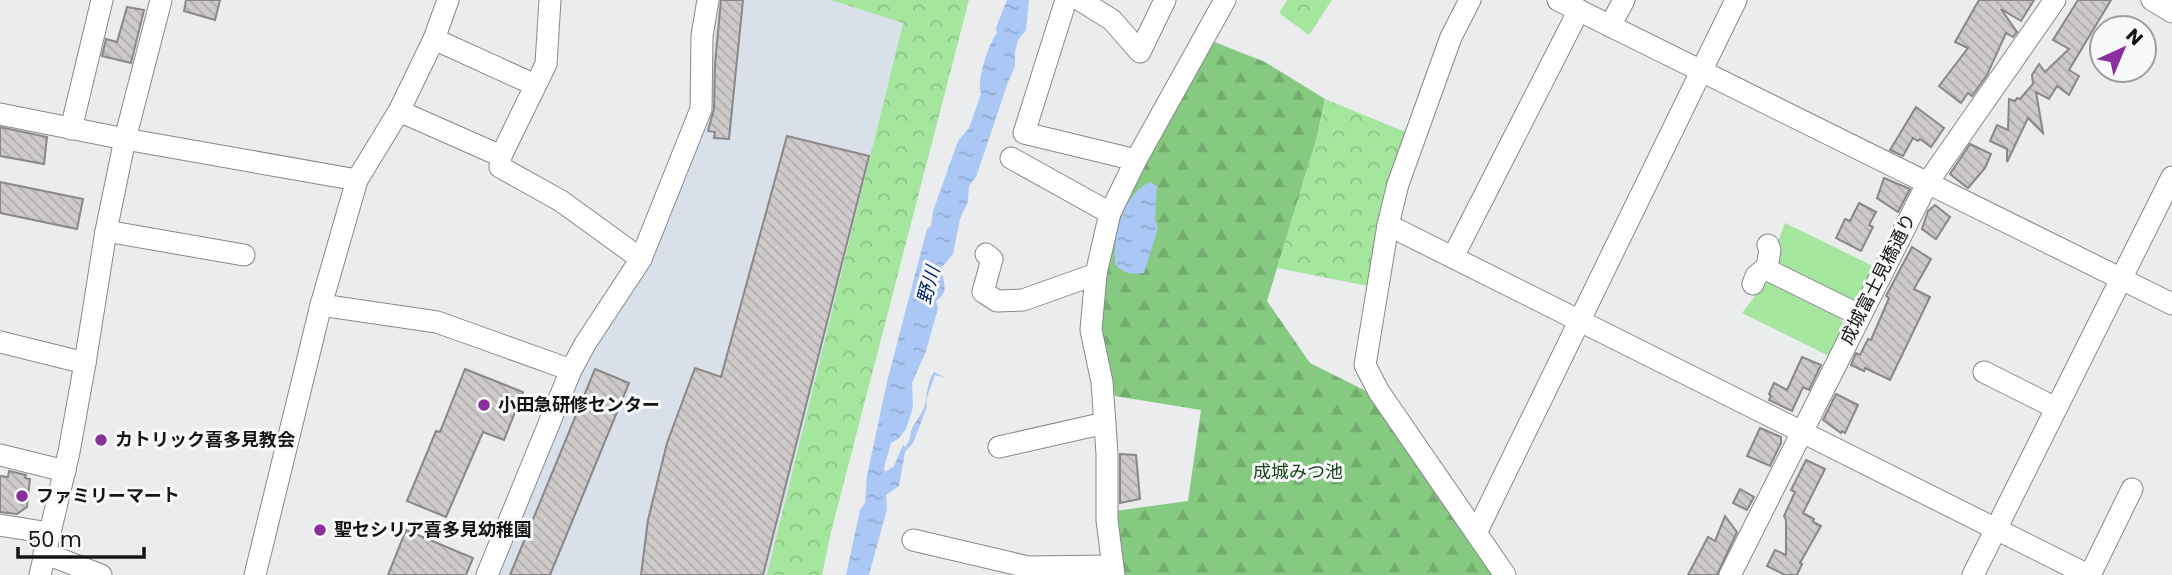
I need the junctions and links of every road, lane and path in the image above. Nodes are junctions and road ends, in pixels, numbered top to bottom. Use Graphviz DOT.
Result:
graph roads {
  1 [pos="102,0"];
  2 [pos="162,0"];
  3 [pos="448,0"];
  4 [pos="708,0"];
  5 [pos="1066,0"];
  6 [pos="1080,0"];
  7 [pos="1165,0"];
  8 [pos="1225,0"];
  9 [pos="1470,0"];
  10 [pos="1558,0"];
  11 [pos="1624,0"];
  12 [pos="1736,0"];
  13 [pos="2055,0"];
  14 [pos="2152,0"];
  15 [pos="550,4"];
  16 [pos="1579,10"];
  17 [pos="2172,12"];
  18 [pos="1610,26"];
  19 [pos="434,39"];
  20 [pos="1700,71"];
  21 [pos="535,85"];
  22 [pos="399,111"];
  23 [pos="0,114"];
  24 [pos="71,129"];
  25 [pos="125,139"];
  26 [pos="501,156"];
  27 [pos="1011,158"];
  28 [pos="1136,160"];
  29 [pos="2172,177"];
  30 [pos="357,180"];
  31 [pos="1928,182"];
  32 [pos="1110,213"];
  33 [pos="1388,225"];
  34 [pos="106,231"];
  35 [pos="1768,245"];
  36 [pos="986,254"];
  37 [pos="244,255"];
  38 [pos="1454,257"];
  39 [pos="641,259"];
  40 [pos="1767,267"];
  41 [pos="1096,274"];
  42 [pos="2121,278"];
  43 [pos="1753,284"];
  44 [pos="2172,304"];
  45 [pos="321,305"];
  46 [pos="1860,315"];
  47 [pos="1579,320"];
  48 [pos="0,342"];
  49 [pos="85,363"];
  50 [pos="571,370"];
  51 [pos="1984,372"];
  52 [pos="2056,408"];
  53 [pos="1105,423"];
  54 [pos="1802,431"];
  55 [pos="999,447"];
  56 [pos="0,455"];
  57 [pos="65,471"];
  58 [pos="2132,489"];
  59 [pos="0,525"];
  60 [pos="1996,529"];
  61 [pos="1477,531"];
  62 [pos="913,540"];
  63 [pos="46,543"];
  64 [pos="1113,571"];
  65 [pos="40,575"];
  66 [pos="101,575"];
  67 [pos="255,575"];
  68 [pos="487,575"];
  69 [pos="1505,575"];
  70 [pos="1730,575"];
  71 [pos="1973,575"];
  72 [pos="2089,575"];
  1 -- 24 [label="street"];
  2 -- 25 [label="street"];
  3 -- 19 [label="street"];
  4 -- 39 [label="street"];
  5 -- 28 [label="street"];
  6 -- 7 [label="street"];
  8 -- 28 [label="street"];
  9 -- 33 [label="street"];
  10 -- 16 [label="street"];
  11 -- 18 [label="street"];
  12 -- 20 [label="street"];
  13 -- 31 [label="street, 成城富士見橋通り"];
  14 -- 17 [label="street"];
  15 -- 21 [label="street"];
  16 -- 18 [label="street"];
  16 -- 38 [label="street"];
  18 -- 20 [label="street"];
  19 -- 21 [label="street"];
  19 -- 22 [label="street"];
  20 -- 31 [label="street"];
  20 -- 47 [label="street"];
  21 -- 26 [label="street"];
  22 -- 26 [label="street"];
  22 -- 30 [label="street"];
  23 -- 24 [label="street"];
  24 -- 25 [label="street"];
  25 -- 30 [label="street"];
  25 -- 34 [label="street"];
  26 -- 39 [label="street"];
  27 -- 32 [label="street"];
  28 -- 32 [label="street"];
  29 -- 42 [label="street"];
  30 -- 45 [label="street"];
  31 -- 42 [label="street"];
  31 -- 46 [label="street, 成城富士見橋通り"];
  32 -- 41 [label="street"];
  33 -- 38 [label="street"];
  33 -- 61 [label="street"];
  34 -- 37 [label="street"];
  34 -- 49 [label="street"];
  35 -- 40 [label="street"];
  36 -- 41 [label="street"];
  38 -- 47 [label="street"];
  39 -- 50 [label="street"];
  40 -- 43 [label="street"];
  40 -- 46 [label="street"];
  41 -- 53 [label="street"];
  42 -- 44 [label="street"];
  42 -- 52 [label="street"];
  45 -- 50 [label="street"];
  45 -- 67 [label="street"];
  46 -- 54 [label="street, 成城富士見橋通り"];
  47 -- 54 [label="street"];
  47 -- 61 [label="street"];
  48 -- 49 [label="street"];
  49 -- 57 [label="street"];
  50 -- 68 [label="street"];
  51 -- 52 [label="street"];
  52 -- 60 [label="street"];
  53 -- 55 [label="street"];
  53 -- 64 [label="street"];
  54 -- 60 [label="street"];
  54 -- 70 [label="street, 成城富士見橋通り"];
  56 -- 57 [label="street"];
  57 -- 63 [label="street"];
  58 -- 72 [label="street"];
  59 -- 63 [label="street"];
  60 -- 71 [label="street"];
  60 -- 72 [label="street"];
  61 -- 69 [label="street"];
  62 -- 64 [label="street"];
  63 -- 65 [label="street"];
  63 -- 66 [label="street"];
}
